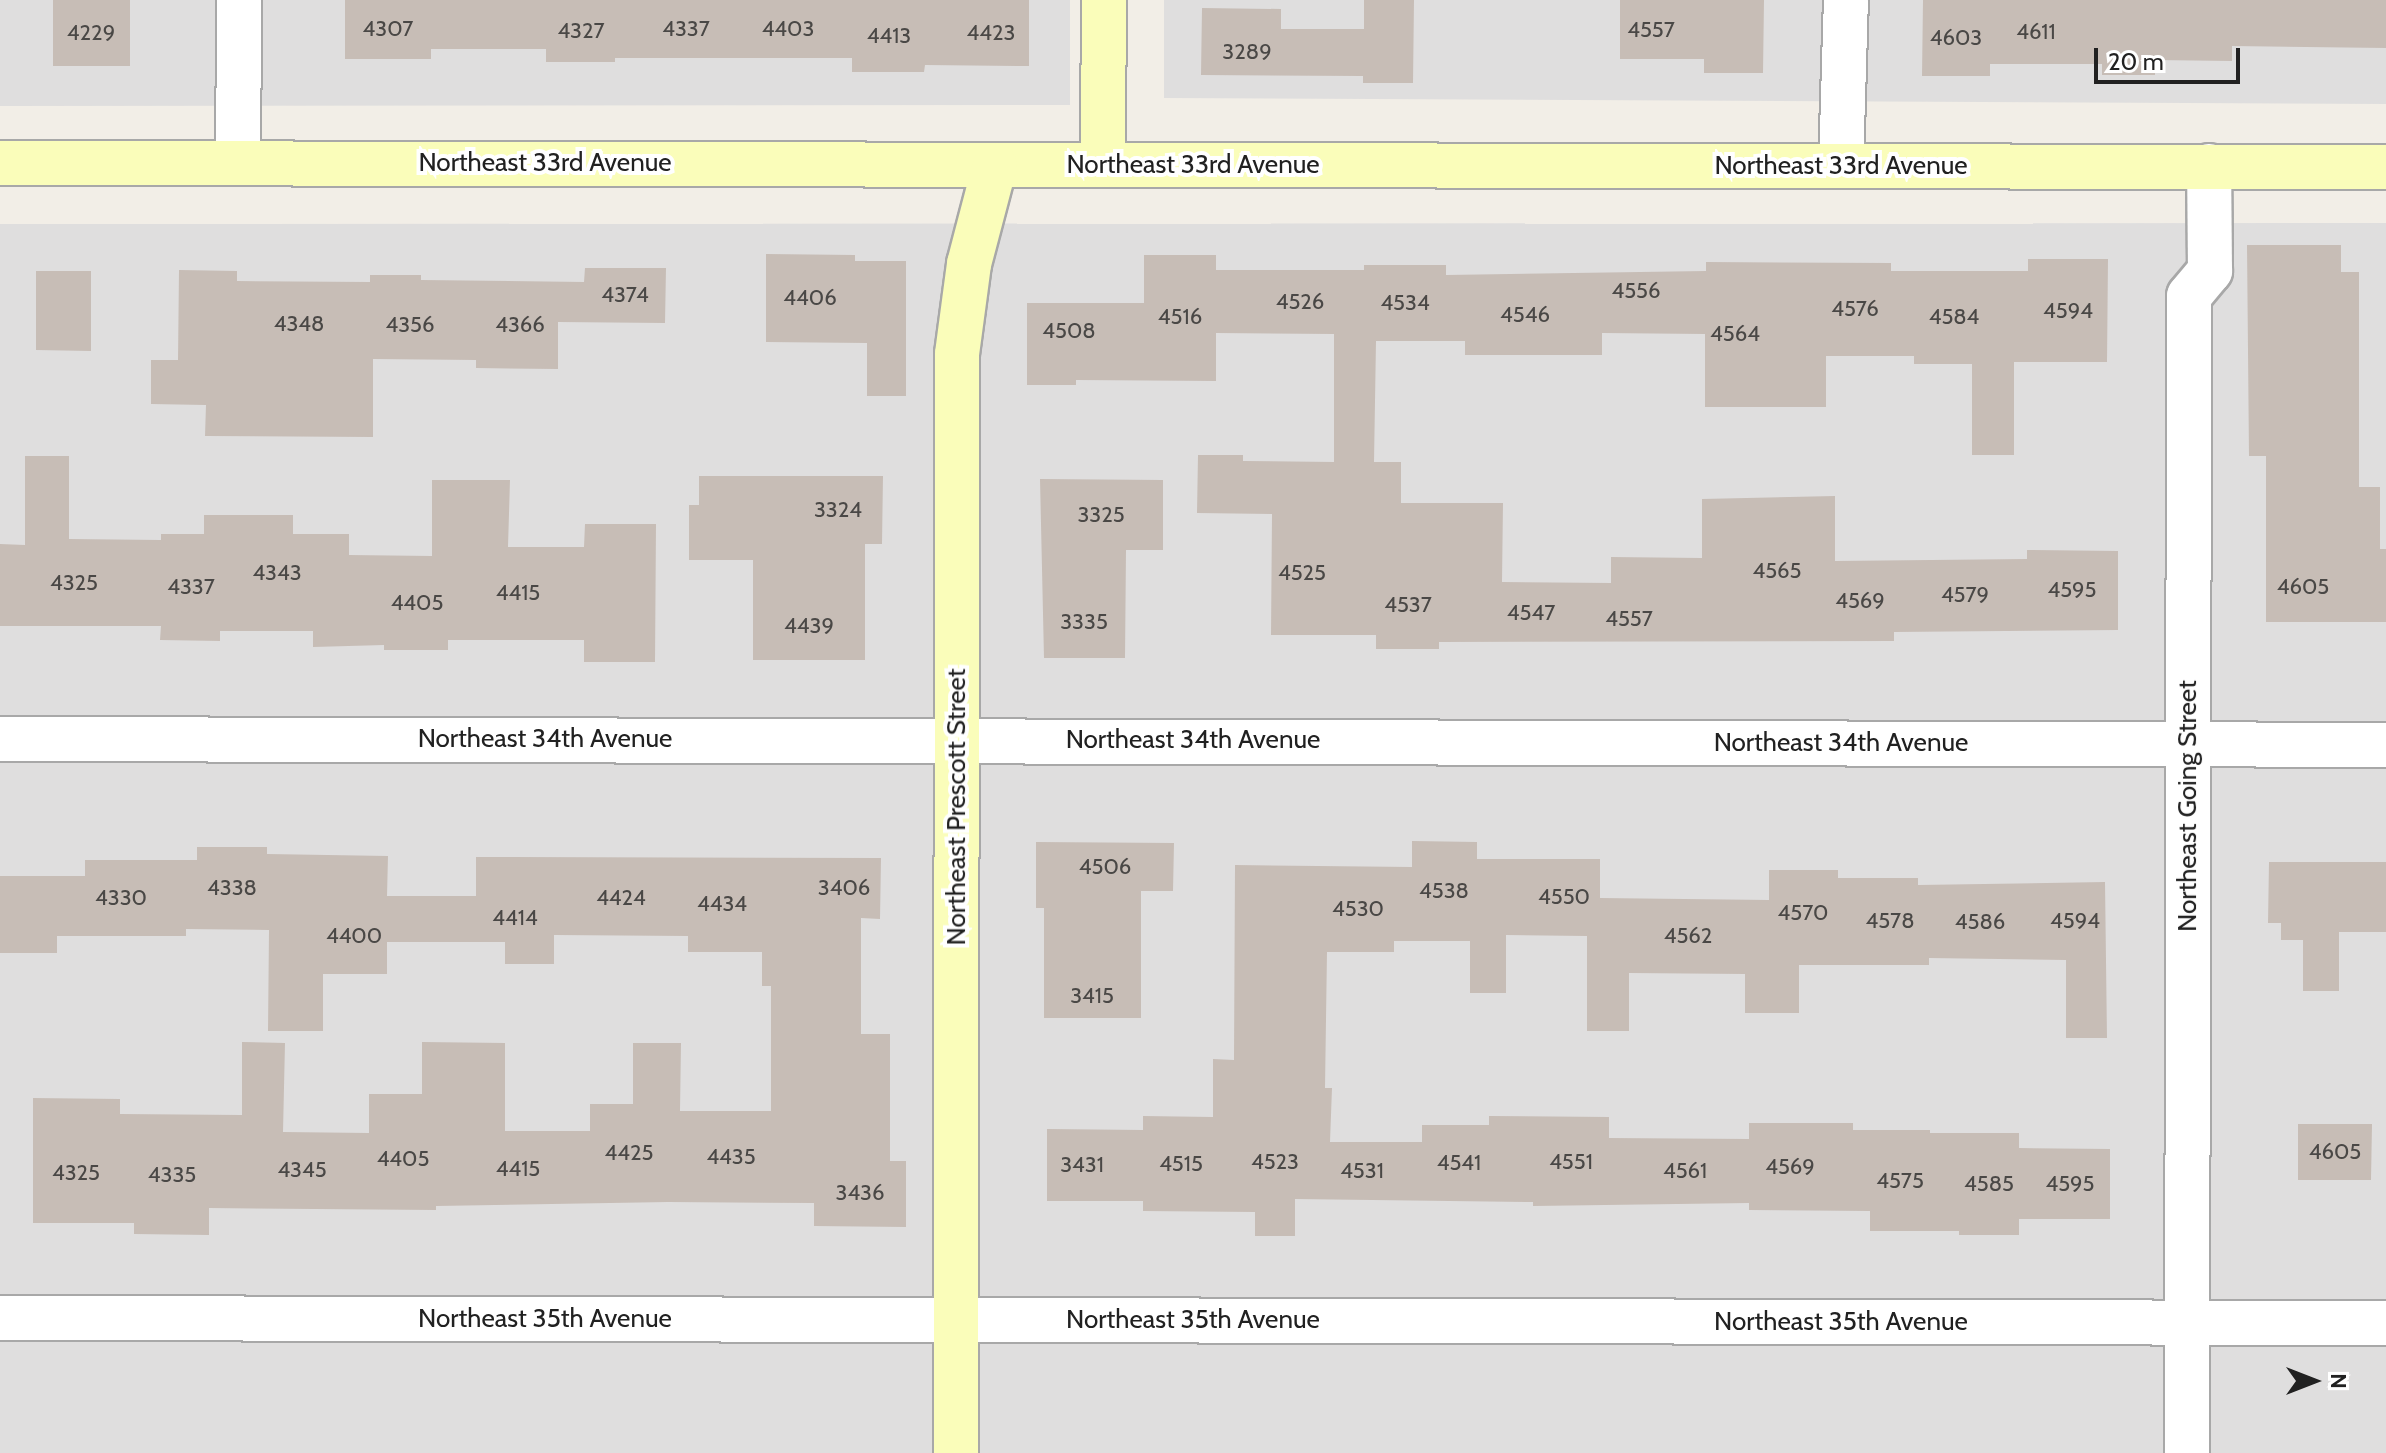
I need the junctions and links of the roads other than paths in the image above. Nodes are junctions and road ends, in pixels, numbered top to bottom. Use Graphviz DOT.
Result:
graph roads {
  1 [pos="239,0"];
  2 [pos="1104,0"];
  3 [pos="1846,0"];
  4 [pos="238,162"];
  5 [pos="0,163"];
  6 [pos="995,165"];
  7 [pos="1103,165"];
  8 [pos="1841,166"];
  9 [pos="2209,166"];
  10 [pos="2386,167"];
  11 [pos="957,738"];
  12 [pos="0,739"];
  13 [pos="2188,745"];
  14 [pos="2386,745"];
  15 [pos="0,1318"];
  16 [pos="956,1319"];
  17 [pos="2187,1323"];
  18 [pos="2386,1323"];
  19 [pos="956,1453"];
  20 [pos="2187,1453"];
  1 -- 4 [label="street"];
  2 -- 7 [label="main road"];
  3 -- 8 [label="street"];
  4 -- 5 [label="main road, Northeast 33rd Avenue"];
  4 -- 6 [label="main road, Northeast 33rd Avenue"];
  6 -- 7 [label="main road, Northeast 33rd Avenue"];
  6 -- 11 [label="main road, Northeast Prescott Street"];
  7 -- 8 [label="main road, Northeast 33rd Avenue"];
  8 -- 9 [label="main road, Northeast 33rd Avenue"];
  9 -- 10 [label="main road, Northeast 33rd Avenue"];
  9 -- 13 [label="street, Northeast Going Street"];
  11 -- 12 [label="street, Northeast 34th Avenue"];
  11 -- 13 [label="street, Northeast 34th Avenue"];
  11 -- 16 [label="main road, Northeast Prescott Street"];
  13 -- 14 [label="street, Northeast 34th Avenue"];
  13 -- 17 [label="street, Northeast Going Street"];
  15 -- 16 [label="street, Northeast 35th Avenue"];
  16 -- 17 [label="street, Northeast 35th Avenue"];
  16 -- 19 [label="main road, Northeast Prescott Street"];
  17 -- 18 [label="street, Northeast 35th Avenue"];
  17 -- 20 [label="street, Northeast Going Street"];
}
